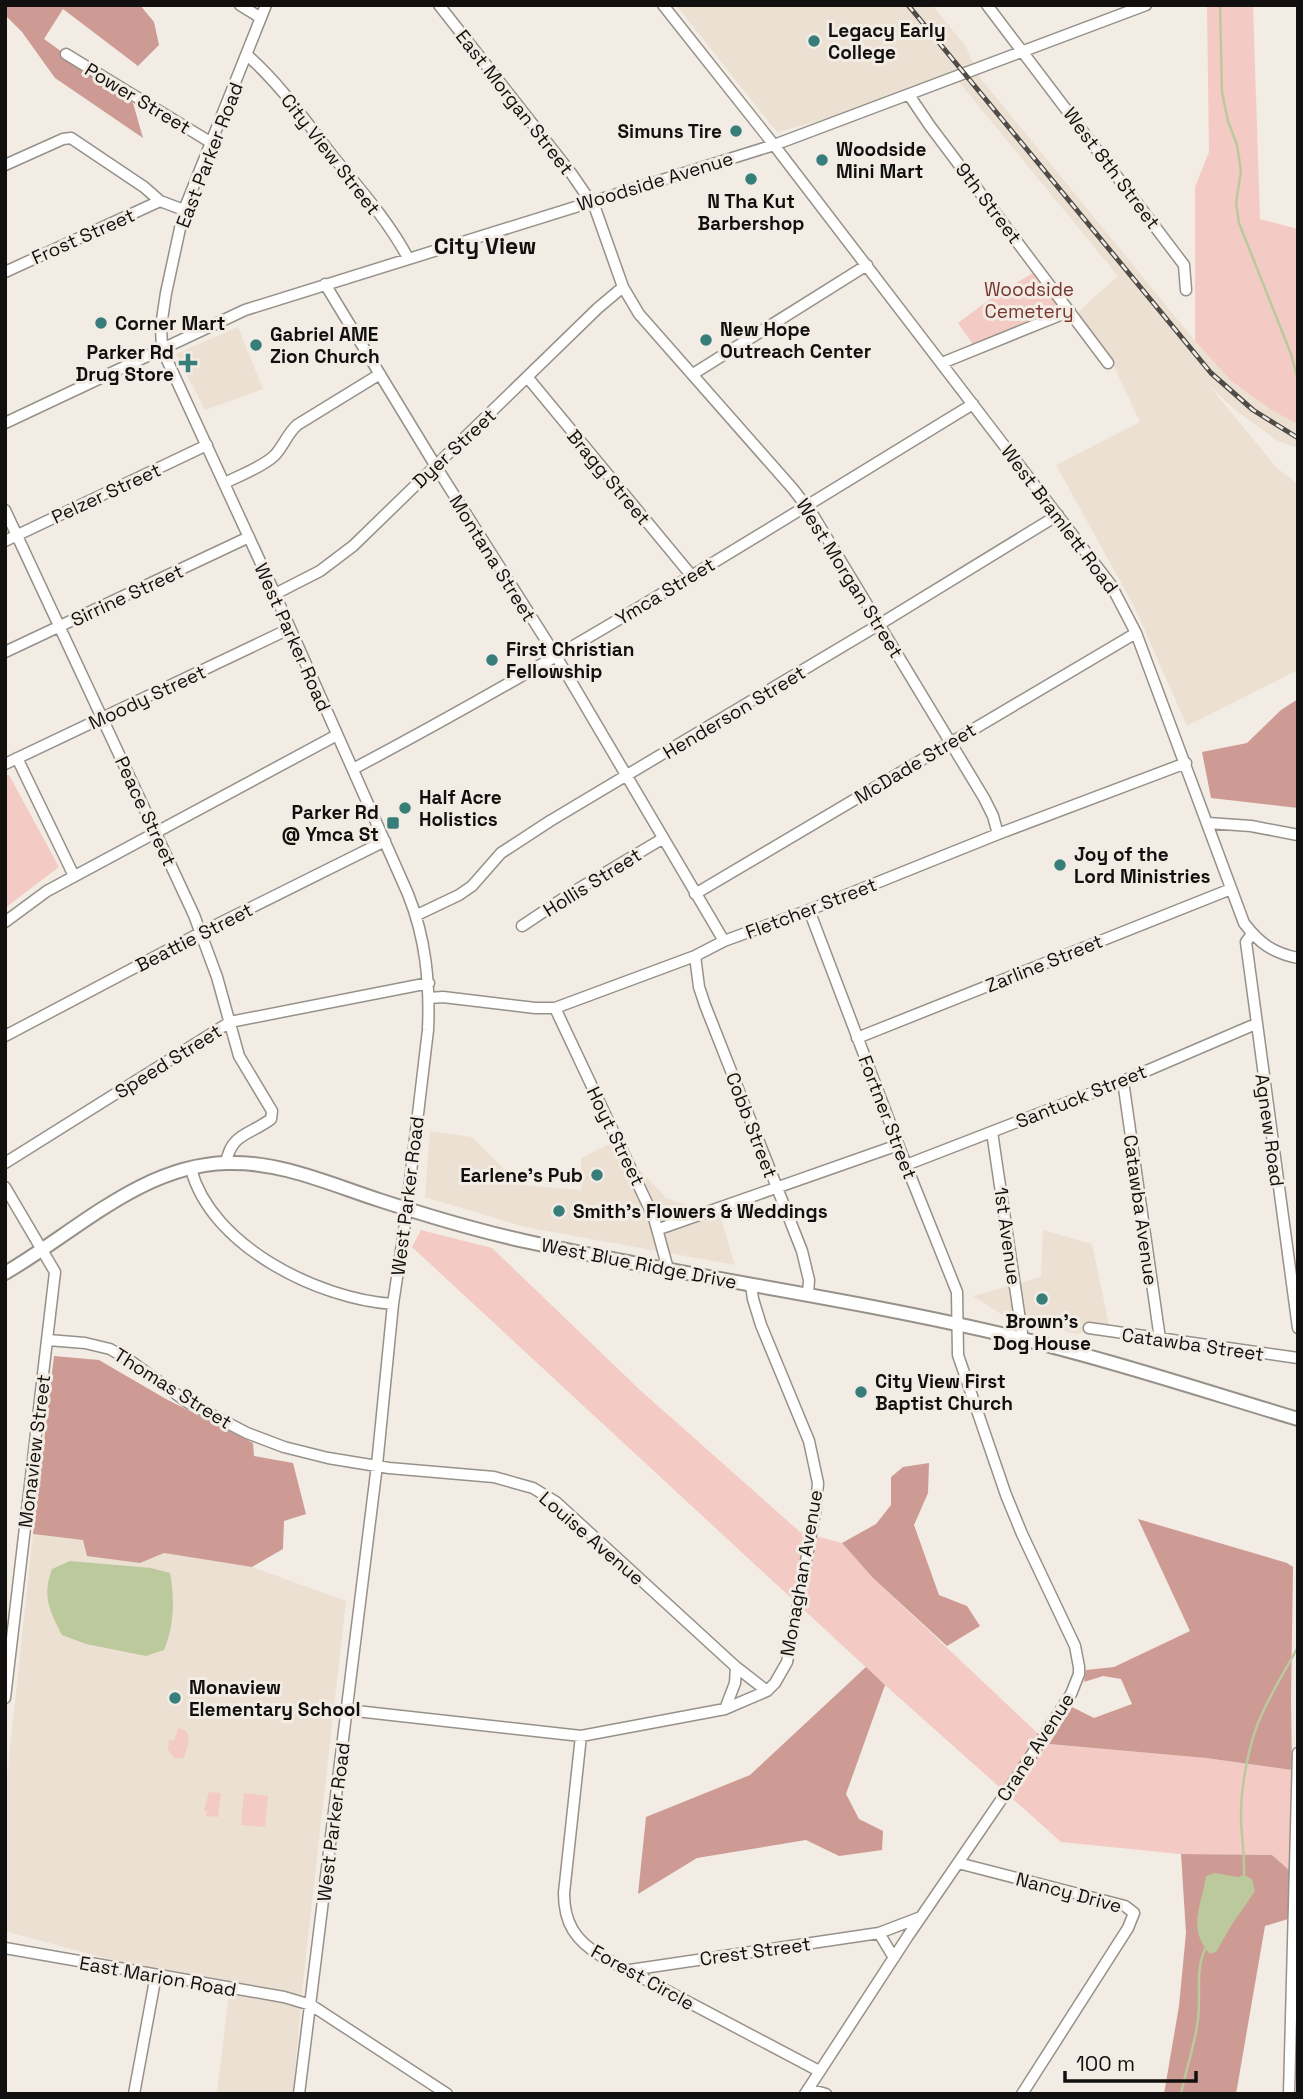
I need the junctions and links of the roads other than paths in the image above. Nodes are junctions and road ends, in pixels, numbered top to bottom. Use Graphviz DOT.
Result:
graph roads {
  1 [pos="240,5"];
  2 [pos="266,5"];
  3 [pos="439,5"];
  4 [pos="663,5"];
  5 [pos="987,5"];
  6 [pos="1141,6"];
  7 [pos="261,18"];
  8 [pos="1024,52"];
  9 [pos="66,54"];
  10 [pos="247,55"];
  11 [pos="909,94"];
  12 [pos="210,142"];
  13 [pos="774,145"];
  14 [pos="5,165"];
  15 [pos="160,201"];
  16 [pos="589,201"];
  17 [pos="184,210"];
  18 [pos="408,258"];
  19 [pos="867,265"];
  20 [pos="5,272"];
  21 [pos="325,284"];
  22 [pos="623,287"];
  23 [pos="1186,290"];
  24 [pos="1070,311"];
  25 [pos="162,349"];
  26 [pos="942,363"];
  27 [pos="1108,363"];
  28 [pos="380,374"];
  29 [pos="693,374"];
  30 [pos="528,378"];
  31 [pos="973,404"];
  32 [pos="5,424"];
  33 [pos="207,445"];
  34 [pos="435,465"];
  35 [pos="225,483"];
  36 [pos="806,506"];
  37 [pos="5,510"];
  38 [pos="1058,515"];
  39 [pos="17,535"];
  40 [pos="249,537"];
  41 [pos="5,541"];
  42 [pos="691,575"];
  43 [pos="275,594"];
  44 [pos="880,624"];
  45 [pos="60,626"];
  46 [pos="289,629"];
  47 [pos="1136,632"];
  48 [pos="5,652"];
  49 [pos="556,656"];
  50 [pos="102,718"];
  51 [pos="337,735"];
  52 [pos="951,742"];
  53 [pos="17,758"];
  54 [pos="1186,763"];
  55 [pos="5,764"];
  56 [pos="353,769"];
  57 [pos="625,777"];
  58 [pos="1208,822"];
  59 [pos="156,831"];
  60 [pos="998,834"];
  61 [pos="1298,835"];
  62 [pos="662,839"];
  63 [pos="385,841"];
  64 [pos="74,876"];
  65 [pos="1231,889"];
  66 [pos="695,894"];
  67 [pos="809,910"];
  68 [pos="417,915"];
  69 [pos="5,922"];
  70 [pos="523,926"];
  71 [pos="202,932"];
  72 [pos="1252,934"];
  73 [pos="724,941"];
  74 [pos="695,956"];
  75 [pos="1298,958"];
  76 [pos="429,983"];
  77 [pos="429,998"];
  78 [pos="555,1007"];
  79 [pos="230,1021"];
  80 [pos="1256,1026"];
  81 [pos="5,1035"];
  82 [pos="857,1038"];
  83 [pos="1123,1080"];
  84 [pos="992,1132"];
  85 [pos="898,1145"];
  86 [pos="5,1163"];
  87 [pos="226,1163"];
  88 [pos="906,1165"];
  89 [pos="191,1169"];
  90 [pos="5,1187"];
  91 [pos="776,1187"];
  92 [pos="406,1209"];
  93 [pos="659,1229"];
  94 [pos="41,1251"];
  95 [pos="668,1269"];
  96 [pos="5,1273"];
  97 [pos="751,1285"];
  98 [pos="808,1294"];
  99 [pos="393,1304"];
  100 [pos="958,1324"];
  101 [pos="1089,1328"];
  102 [pos="1298,1328"];
  103 [pos="1160,1339"];
  104 [pos="48,1340"];
  105 [pos="1023,1340"];
  106 [pos="1298,1358"];
  107 [pos="1298,1419"];
  108 [pos="377,1465"];
  109 [pos="736,1667"];
  110 [pos="766,1691"];
  111 [pos="5,1698"];
  112 [pos="725,1709"];
  113 [pos="347,1710"];
  114 [pos="581,1736"];
  115 [pos="1298,1754"];
  116 [pos="958,1863"];
  117 [pos="922,1917"];
  118 [pos="879,1933"];
  119 [pos="5,1948"];
  120 [pos="894,1958"];
  121 [pos="630,1970"];
  122 [pos="156,1975"];
  123 [pos="311,2005"];
  124 [pos="819,2071"];
  125 [pos="806,2091"];
  126 [pos="134,2094"];
  127 [pos="299,2094"];
  128 [pos="447,2094"];
  129 [pos="826,2094"];
  130 [pos="1022,2094"];
  131 [pos="1289,2094"];
  1 -- 7 [label="street"];
  2 -- 7 [label="street, East Parker Road"];
  3 -- 16 [label="street, East Morgan Street"];
  4 -- 13 [label="street, West Bramlett Road"];
  5 -- 8 [label="street, West 8th Street"];
  6 -- 8 [label="street, Woodside Avenue"];
  7 -- 10 [label="street, East Parker Road"];
  8 -- 11 [label="street, Woodside Avenue"];
  8 -- 23 [label="street, West 8th Street"];
  9 -- 12 [label="street, Power Street"];
  10 -- 12 [label="street, East Parker Road"];
  10 -- 18 [label="street, City View Street"];
  11 -- 13 [label="street, Woodside Avenue"];
  11 -- 24 [label="street, 9th Street"];
  12 -- 17 [label="street, East Parker Road"];
  13 -- 16 [label="street, Woodside Avenue"];
  13 -- 19 [label="street, West Bramlett Road"];
  14 -- 15 [label="street"];
  15 -- 17 [label="street"];
  15 -- 20 [label="street, Frost Street"];
  16 -- 18 [label="street, Woodside Avenue"];
  16 -- 22 [label="street, West Morgan Street"];
  17 -- 25 [label="street, East Parker Road"];
  18 -- 21 [label="street, Woodside Avenue"];
  19 -- 26 [label="street, West Bramlett Road"];
  19 -- 29 [label="street"];
  21 -- 25 [label="street, Woodside Avenue"];
  21 -- 28 [label="street, Montana Street"];
  22 -- 29 [label="street, West Morgan Street"];
  22 -- 30 [label="street, Dyer Street"];
  24 -- 26 [label="street"];
  24 -- 27 [label="street, 9th Street"];
  25 -- 32 [label="street, Woodside Avenue"];
  25 -- 33 [label="street, West Parker Road"];
  26 -- 31 [label="street, West Bramlett Road"];
  28 -- 34 [label="street, Montana Street"];
  28 -- 35 [label="street"];
  29 -- 36 [label="street, West Morgan Street"];
  30 -- 34 [label="street, Dyer Street"];
  30 -- 42 [label="street, Bragg Street"];
  31 -- 36 [label="street, Ymca Street"];
  31 -- 38 [label="street, West Bramlett Road"];
  33 -- 35 [label="street, West Parker Road"];
  33 -- 39 [label="street, Pelzer Street"];
  34 -- 43 [label="street, Dyer Street"];
  34 -- 49 [label="street, Montana Street"];
  35 -- 40 [label="street, West Parker Road"];
  36 -- 42 [label="street, Ymca Street"];
  36 -- 44 [label="street, West Morgan Street"];
  37 -- 39 [label="street, Peace Street"];
  38 -- 44 [label="street, Henderson Street"];
  38 -- 47 [label="street, West Bramlett Road"];
  39 -- 41 [label="street, Pelzer Street"];
  39 -- 45 [label="street, Peace Street"];
  40 -- 43 [label="street, West Parker Road"];
  40 -- 45 [label="street, Sirrine Street"];
  42 -- 49 [label="street, Ymca Street"];
  43 -- 46 [label="street, West Parker Road"];
  44 -- 52 [label="street, West Morgan Street"];
  44 -- 57 [label="street, Henderson Street"];
  45 -- 48 [label="street, Sirrine Street"];
  45 -- 50 [label="street, Peace Street"];
  46 -- 50 [label="street, Moody Street"];
  46 -- 51 [label="street, West Parker Road"];
  47 -- 52 [label="street, McDade Street"];
  47 -- 54 [label="street, West Bramlett Road"];
  49 -- 56 [label="street, Ymca Street"];
  49 -- 57 [label="street, Montana Street"];
  50 -- 53 [label="street, Moody Street"];
  50 -- 59 [label="street, Peace Street"];
  51 -- 56 [label="street, West Parker Road"];
  51 -- 59 [label="street"];
  52 -- 60 [label="street, West Morgan Street"];
  52 -- 66 [label="street, McDade Street"];
  53 -- 55 [label="street, Moody Street"];
  53 -- 64 [label="street"];
  54 -- 58 [label="street, West Bramlett Road"];
  54 -- 60 [label="street, Fletcher Street"];
  56 -- 63 [label="street, West Parker Road"];
  57 -- 62 [label="street, Montana Street"];
  57 -- 68 [label="street, Henderson Street"];
  58 -- 61 [label="street"];
  58 -- 65 [label="street, West Bramlett Road"];
  59 -- 64 [label="street"];
  59 -- 71 [label="street, Peace Street"];
  60 -- 67 [label="street, Fletcher Street"];
  62 -- 66 [label="street, Montana Street"];
  62 -- 70 [label="street, Hollis Street"];
  63 -- 68 [label="street, West Parker Road"];
  63 -- 71 [label="street, Beattie Street"];
  64 -- 69 [label="street"];
  65 -- 72 [label="street, West Bramlett Road"];
  65 -- 82 [label="street, Zarline Street"];
  66 -- 73 [label="street, Montana Street"];
  67 -- 73 [label="street, Fletcher Street"];
  67 -- 82 [label="street, Fortner Street"];
  68 -- 76 [label="street, West Parker Road"];
  71 -- 79 [label="street, Peace Street"];
  71 -- 81 [label="street, Beattie Street"];
  72 -- 75 [label="street, West Bramlett Road"];
  72 -- 80 [label="street, Agnew Road"];
  73 -- 74 [label="street, Fletcher Street"];
  74 -- 78 [label="street, Fletcher Street"];
  74 -- 91 [label="street, Cobb Street"];
  76 -- 77 [label="street, West Parker Road"];
  76 -- 79 [label="street, Speed Street"];
  77 -- 78 [label="street, Fletcher Street"];
  77 -- 92 [label="street, West Parker Road"];
  78 -- 93 [label="street, Hoyt Street"];
  79 -- 86 [label="street, Speed Street"];
  79 -- 87 [label="street, Peace Street"];
  80 -- 83 [label="street, Santuck Street"];
  80 -- 102 [label="street, Agnew Road"];
  82 -- 85 [label="street, Fortner Street"];
  83 -- 84 [label="street, Santuck Street"];
  83 -- 103 [label="street, Catawba Avenue"];
  84 -- 88 [label="street, Santuck Street"];
  84 -- 105 [label="street, 1st Avenue"];
  85 -- 88 [label="street, Fortner Street"];
  85 -- 91 [label="street"];
  87 -- 89 [label="main road, West Blue Ridge Drive"];
  87 -- 92 [label="main road, West Blue Ridge Drive"];
  88 -- 100 [label="street, Fortner Street"];
  89 -- 94 [label="main road, West Blue Ridge Drive"];
  89 -- 99 [label="street"];
  90 -- 94 [label="street"];
  91 -- 93 [label="street"];
  91 -- 98 [label="street, Cobb Street"];
  92 -- 95 [label="main road, West Blue Ridge Drive"];
  92 -- 99 [label="street, West Parker Road"];
  93 -- 95 [label="street, Hoyt Street"];
  94 -- 96 [label="main road, West Blue Ridge Drive"];
  94 -- 104 [label="street, Monaview Street"];
  95 -- 97 [label="main road, West Blue Ridge Drive"];
  97 -- 98 [label="main road, West Blue Ridge Drive"];
  97 -- 110 [label="street, Monaghan Avenue"];
  98 -- 100 [label="main road, West Blue Ridge Drive"];
  99 -- 108 [label="street, West Parker Road"];
  100 -- 105 [label="main road, West Blue Ridge Drive"];
  100 -- 116 [label="street, Crane Avenue"];
  101 -- 103 [label="street, Catawba Street"];
  103 -- 106 [label="street, Catawba Street"];
  104 -- 108 [label="street, Thomas Street"];
  104 -- 111 [label="street, Monaview Street"];
  105 -- 107 [label="main road, West Blue Ridge Drive"];
  108 -- 109 [label="street, Louise Avenue"];
  108 -- 113 [label="street, West Parker Road"];
  109 -- 110 [label="street, Louise Avenue"];
  109 -- 112 [label="street"];
  110 -- 112 [label="street"];
  112 -- 114 [label="street"];
  113 -- 114 [label="street"];
  113 -- 123 [label="street, West Parker Road"];
  114 -- 121 [label="street, Forest Circle"];
  115 -- 131 [label="street"];
  116 -- 117 [label="street, Crane Avenue"];
  116 -- 130 [label="street, Nancy Drive"];
  117 -- 118 [label="street, Crest Street"];
  117 -- 120 [label="street, Crane Avenue"];
  118 -- 120 [label="street"];
  118 -- 121 [label="street, Crest Street"];
  119 -- 122 [label="street, East Marion Road"];
  120 -- 124 [label="street, Crane Avenue"];
  121 -- 124 [label="street, Forest Circle"];
  122 -- 123 [label="street, East Marion Road"];
  122 -- 126 [label="street"];
  123 -- 127 [label="street, West Parker Road"];
  123 -- 128 [label="street, East Marion Road"];
  124 -- 125 [label="street, Crane Avenue"];
  125 -- 129 [label="street"];
}
